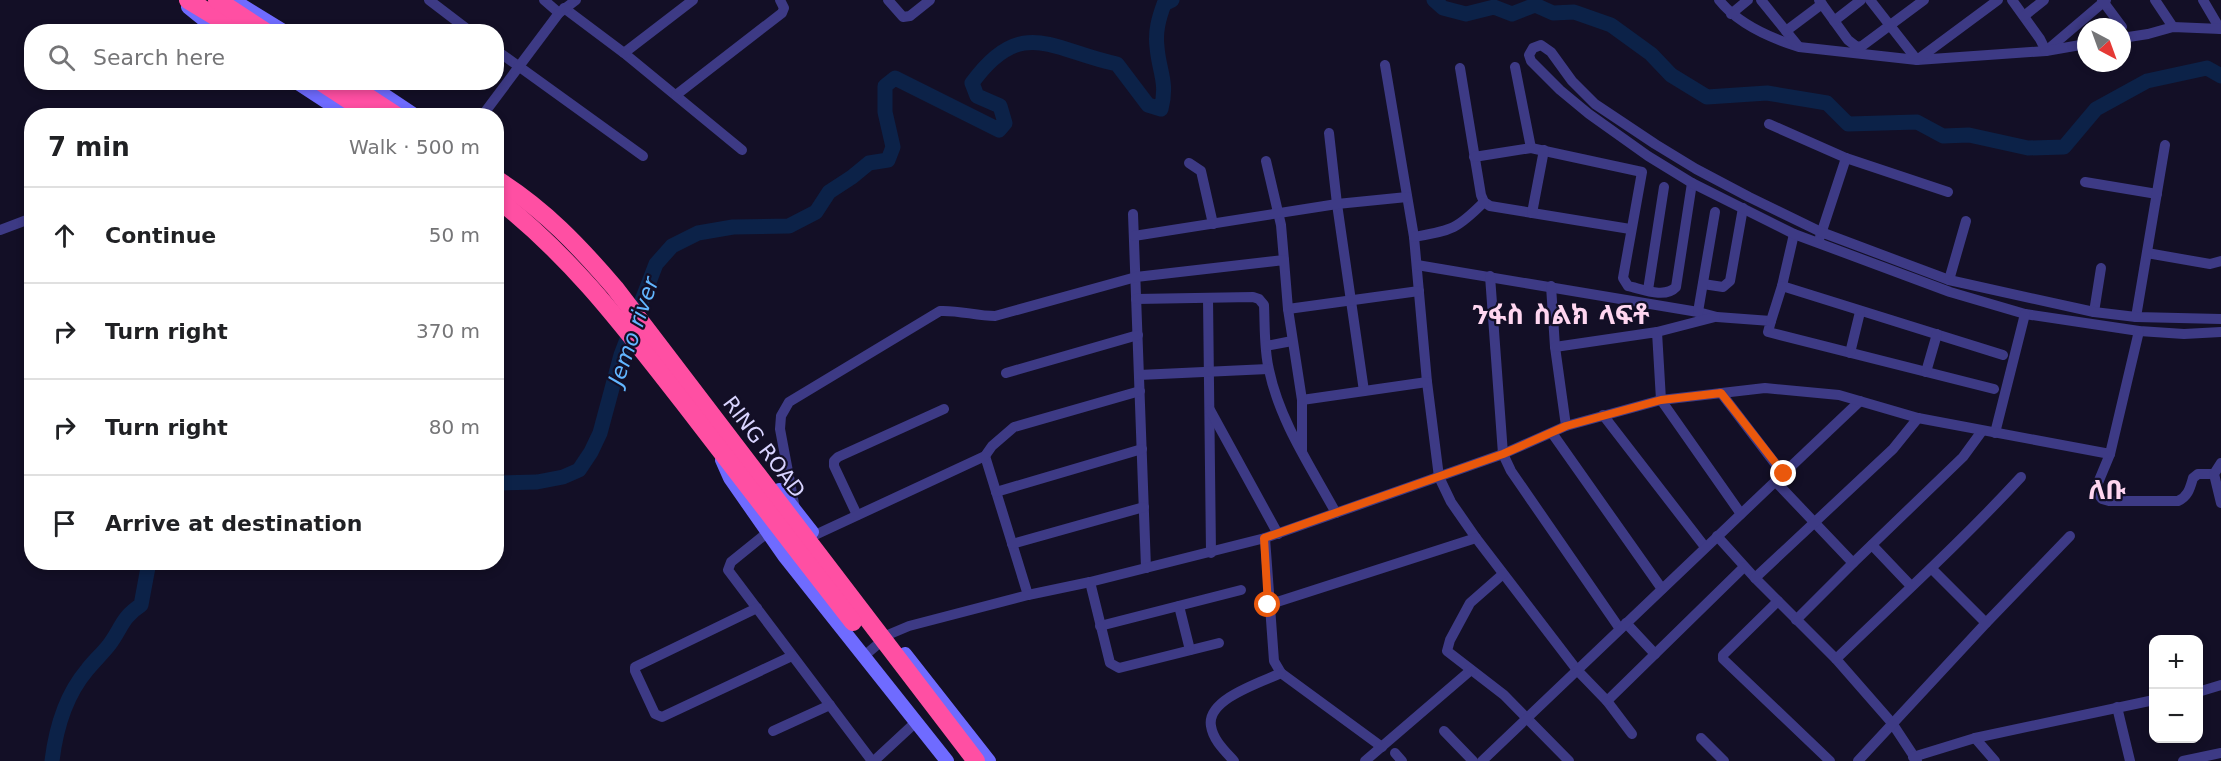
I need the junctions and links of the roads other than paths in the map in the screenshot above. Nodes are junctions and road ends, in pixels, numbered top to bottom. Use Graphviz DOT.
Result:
graph roads {
  1 [pos="186,0"];
  2 [pos="217,0"];
  3 [pos="233,0"];
  4 [pos="429,0"];
  5 [pos="544,0"];
  6 [pos="576,0"];
  7 [pos="693,0"];
  8 [pos="780,0"];
  9 [pos="888,0"];
  10 [pos="930,0"];
  11 [pos="1719,0"];
  12 [pos="1748,0"];
  13 [pos="1761,0"];
  14 [pos="1861,0"];
  15 [pos="1870,0"];
  16 [pos="1924,0"];
  17 [pos="1998,0"];
  18 [pos="2012,0"];
  19 [pos="2044,0"];
  20 [pos="2203,0"];
  21 [pos="2104,1"];
  22 [pos="1820,2"];
  23 [pos="2161,2"];
  24 [pos="562,11"];
  25 [pos="1731,14"];
  26 [pos="2024,16"];
  27 [pos="2115,18"];
  28 [pos="1834,21"];
  29 [pos="209,24"];
  30 [pos="227,24"];
  31 [pos="254,24"];
  32 [pos="272,24"];
  33 [pos="460,24"];
  34 [pos="1889,27"];
  35 [pos="2174,27"];
  36 [pos="2221,29"];
  37 [pos="1786,31"];
  38 [pos="2131,33"];
  39 [pos="2077,46"];
  40 [pos="1799,47"];
  41 [pos="1859,51"];
  42 [pos="2046,51"];
  43 [pos="624,52"];
  44 [pos="504,56"];
  45 [pos="1917,60"];
  46 [pos="1385,65"];
  47 [pos="518,66"];
  48 [pos="1515,67"];
  49 [pos="1460,68"];
  50 [pos="504,85"];
  51 [pos="308,90"];
  52 [pos="333,90"];
  53 [pos="357,90"];
  54 [pos="377,90"];
  55 [pos="501,90"];
  56 [pos="676,95"];
  57 [pos="336,108"];
  58 [pos="361,108"];
  59 [pos="385,108"];
  60 [pos="404,108"];
  61 [pos="488,108"];
  62 [pos="1768,124"];
  63 [pos="1329,133"];
  64 [pos="2165,145"];
  65 [pos="1531,148"];
  66 [pos="742,150"];
  67 [pos="1544,150"];
  68 [pos="643,156"];
  69 [pos="1474,157"];
  70 [pos="1846,158"];
  71 [pos="1266,161"];
  72 [pos="1189,163"];
  73 [pos="504,177"];
  74 [pos="2085,182"];
  75 [pos="1692,183"];
  76 [pos="504,184"];
  77 [pos="1664,187"];
  78 [pos="1948,192"];
  79 [pos="2157,194"];
  80 [pos="1407,197"];
  81 [pos="526,198"];
  82 [pos="1484,202"];
  83 [pos="504,204"];
  84 [pos="1337,204"];
  85 [pos="1743,208"];
  86 [pos="504,210"];
  87 [pos="1715,212"];
  88 [pos="1278,213"];
  89 [pos="1532,213"];
  90 [pos="1133,214"];
  91 [pos="519,216"];
  92 [pos="24,221"];
  93 [pos="1966,221"];
  94 [pos="1213,224"];
  95 [pos="1630,229"];
  96 [pos="0,230"];
  97 [pos="1821,232"];
  98 [pos="1794,234"];
  99 [pos="1134,236"];
  100 [pos="1414,237"];
  101 [pos="1818,243"];
  102 [pos="2147,253"];
  103 [pos="1284,260"];
  104 [pos="2221,261"];
  105 [pos="1417,265"];
  106 [pos="2101,268"];
  107 [pos="1490,276"];
  108 [pos="1136,277"];
  109 [pos="1949,280"];
  110 [pos="1703,284"];
  111 [pos="1551,286"];
  112 [pos="1782,286"];
  113 [pos="1648,290"];
  114 [pos="1419,291"];
  115 [pos="1208,298"];
  116 [pos="1136,299"];
  117 [pos="1351,300"];
  118 [pos="1288,309"];
  119 [pos="1698,312"];
  120 [pos="1860,312"];
  121 [pos="2094,312"];
  122 [pos="2025,314"];
  123 [pos="1717,317"];
  124 [pos="2136,317"];
  125 [pos="2221,319"];
  126 [pos="1771,321"];
  127 [pos="2139,331"];
  128 [pos="1657,332"];
  129 [pos="2221,332"];
  130 [pos="1937,334"];
  131 [pos="1138,335"];
  132 [pos="1292,341"];
  133 [pos="1266,346"];
  134 [pos="1555,347"];
  135 [pos="1850,352"];
  136 [pos="2002,355"];
  137 [pos="1268,369"];
  138 [pos="1209,371"];
  139 [pos="1926,372"];
  140 [pos="1006,373"];
  141 [pos="1139,375"];
  142 [pos="1427,382"];
  143 [pos="1994,389"];
  144 [pos="1140,391"];
  145 [pos="1364,391"];
  146 [pos="1721,393"];
  147 [pos="1302,400"];
  148 [pos="1661,400"];
  149 [pos="1860,400"];
  150 [pos="944,409"];
  151 [pos="1209,409"];
  152 [pos="1603,415"];
  153 [pos="1918,418"];
  154 [pos="1566,426"];
  155 [pos="1982,431"];
  156 [pos="1552,433"];
  157 [pos="1995,433"];
  158 [pos="726,446"];
  159 [pos="1142,449"];
  160 [pos="1302,451"];
  161 [pos="1503,454"];
  162 [pos="2110,454"];
  163 [pos="985,456"];
  164 [pos="2221,463"];
  165 [pos="2214,474"];
  166 [pos="1439,477"];
  167 [pos="2021,477"];
  168 [pos="1779,478"];
  169 [pos="996,492"];
  170 [pos="2221,503"];
  171 [pos="1144,507"];
  172 [pos="795,509"];
  173 [pos="1336,513"];
  174 [pos="1741,514"];
  175 [pos="857,515"];
  176 [pos="1815,523"];
  177 [pos="767,533"];
  178 [pos="1278,534"];
  179 [pos="814,536"];
  180 [pos="1717,536"];
  181 [pos="2070,536"];
  182 [pos="1264,538"];
  183 [pos="1476,538"];
  184 [pos="1012,544"];
  185 [pos="1872,545"];
  186 [pos="1705,548"];
  187 [pos="1211,553"];
  188 [pos="1853,563"];
  189 [pos="1744,567"];
  190 [pos="1146,568"];
  191 [pos="1932,569"];
  192 [pos="1503,574"];
  193 [pos="1755,578"];
  194 [pos="1089,582"];
  195 [pos="1911,586"];
  196 [pos="1662,589"];
  197 [pos="1241,590"];
  198 [pos="1028,595"];
  199 [pos="1778,601"];
  200 [pos="1268,605"];
  201 [pos="1179,606"];
  202 [pos="757,608"];
  203 [pos="1796,620"];
  204 [pos="1986,623"];
  205 [pos="1101,626"];
  206 [pos="1623,626"];
  207 [pos="1219,643"];
  208 [pos="877,644"];
  209 [pos="1190,650"];
  210 [pos="1655,654"];
  211 [pos="792,656"];
  212 [pos="1836,659"];
  213 [pos="1471,670"];
  214 [pos="1577,670"];
  215 [pos="1281,673"];
  216 [pos="2221,686"];
  217 [pos="2203,691"];
  218 [pos="1607,701"];
  219 [pos="2149,701"];
  220 [pos="830,705"];
  221 [pos="2117,707"];
  222 [pos="1526,719"];
  223 [pos="916,722"];
  224 [pos="1892,723"];
  225 [pos="773,731"];
  226 [pos="1444,731"];
  227 [pos="1632,734"];
  228 [pos="1701,738"];
  229 [pos="1975,738"];
  230 [pos="1382,747"];
  231 [pos="2221,753"];
  232 [pos="1915,759"];
  233 [pos="873,761"];
  234 [pos="947,761"];
  235 [pos="961,761"];
  236 [pos="976,761"];
  237 [pos="989,761"];
  238 [pos="1234,761"];
  239 [pos="1365,761"];
  240 [pos="1473,761"];
  241 [pos="1482,761"];
  242 [pos="1569,761"];
  243 [pos="1724,761"];
  244 [pos="1830,761"];
  245 [pos="1858,761"];
  246 [pos="1995,761"];
  247 [pos="2130,761"];
  248 [pos="2184,761"];
  1 -- 29 [label="street"];
  1 -- 30 [label="highway"];
  2 -- 31 [label="highway"];
  3 -- 32 [label="street"];
  4 -- 33 [label="street"];
  5 -- 24 [label="street"];
  6 -- 24 [label="street"];
  7 -- 43 [label="street"];
  8 -- 56 [label="street"];
  9 -- 10 [label="street"];
  11 -- 25 [label="street"];
  12 -- 25 [label="street"];
  13 -- 37 [label="street"];
  14 -- 28 [label="street"];
  15 -- 34 [label="street"];
  16 -- 34 [label="street"];
  17 -- 45 [label="street"];
  18 -- 26 [label="street"];
  19 -- 26 [label="street"];
  20 -- 36 [label="street"];
  21 -- 27 [label="street"];
  21 -- 42 [label="street"];
  22 -- 28 [label="street"];
  22 -- 37 [label="street"];
  23 -- 35 [label="street"];
  24 -- 43 [label="street"];
  24 -- 47 [label="street"];
  25 -- 40 [label="street"];
  26 -- 42 [label="street"];
  28 -- 41 [label="street"];
  34 -- 41 [label="street"];
  34 -- 45 [label="street"];
  35 -- 36 [label="street"];
  35 -- 38 [label="street"];
  37 -- 40 [label="street"];
  39 -- 42 [label="street"];
  40 -- 41 [label="street"];
  41 -- 45 [label="street"];
  42 -- 45 [label="street"];
  43 -- 56 [label="street"];
  44 -- 47 [label="street"];
  46 -- 80 [label="street"];
  47 -- 50 [label="street"];
  47 -- 68 [label="street"];
  48 -- 65 [label="street"];
  49 -- 69 [label="street"];
  51 -- 57 [label="street"];
  52 -- 58 [label="highway"];
  53 -- 59 [label="highway"];
  54 -- 60 [label="street"];
  55 -- 61 [label="street"];
  56 -- 66 [label="street"];
  62 -- 70 [label="street"];
  63 -- 84 [label="street"];
  64 -- 79 [label="street"];
  65 -- 67 [label="street"];
  65 -- 69 [label="street"];
  67 -- 89 [label="street"];
  67 -- 95 [label="street"];
  69 -- 82 [label="street"];
  70 -- 78 [label="street"];
  70 -- 97 [label="street"];
  71 -- 88 [label="street"];
  72 -- 94 [label="street"];
  73 -- 81 [label="street"];
  74 -- 79 [label="street"];
  75 -- 85 [label="street"];
  75 -- 97 [label="street"];
  75 -- 113 [label="street"];
  76 -- 81 [label="highway, RING ROAD"];
  77 -- 113 [label="street"];
  79 -- 102 [label="street"];
  80 -- 84 [label="street"];
  80 -- 100 [label="street"];
  81 -- 158 [label="highway, RING ROAD"];
  82 -- 89 [label="street"];
  82 -- 100 [label="street"];
  83 -- 91 [label="highway, RING ROAD"];
  84 -- 88 [label="street"];
  84 -- 117 [label="street"];
  85 -- 98 [label="street"];
  85 -- 110 [label="street"];
  86 -- 91 [label="street"];
  87 -- 110 [label="street"];
  88 -- 94 [label="street"];
  88 -- 103 [label="street"];
  89 -- 95 [label="street"];
  90 -- 99 [label="street"];
  91 -- 158 [label="highway, RING ROAD"];
  92 -- 96 [label="street"];
  93 -- 109 [label="street"];
  94 -- 99 [label="street"];
  95 -- 113 [label="street"];
  97 -- 101 [label="street"];
  97 -- 109 [label="street"];
  98 -- 101 [label="street"];
  98 -- 112 [label="street"];
  99 -- 108 [label="street"];
  100 -- 105 [label="street"];
  101 -- 122 [label="street"];
  102 -- 104 [label="street"];
  102 -- 124 [label="street"];
  103 -- 108 [label="street"];
  103 -- 118 [label="street"];
  105 -- 107 [label="street"];
  105 -- 114 [label="street"];
  106 -- 121 [label="street"];
  107 -- 111 [label="street"];
  107 -- 161 [label="street"];
  108 -- 116 [label="street"];
  108 -- 172 [label="street"];
  109 -- 121 [label="street"];
  110 -- 119 [label="street"];
  111 -- 119 [label="street"];
  111 -- 134 [label="street"];
  112 -- 120 [label="street"];
  112 -- 126 [label="street"];
  114 -- 117 [label="street"];
  114 -- 142 [label="street"];
  115 -- 116 [label="street"];
  115 -- 133 [label="street"];
  115 -- 138 [label="street"];
  116 -- 131 [label="street"];
  117 -- 118 [label="street"];
  117 -- 145 [label="street"];
  118 -- 132 [label="street"];
  119 -- 123 [label="street"];
  120 -- 130 [label="street"];
  120 -- 135 [label="street"];
  121 -- 124 [label="street"];
  122 -- 127 [label="street"];
  122 -- 157 [label="street"];
  123 -- 126 [label="street"];
  123 -- 128 [label="street"];
  124 -- 125 [label="street"];
  126 -- 135 [label="street"];
  127 -- 129 [label="street"];
  127 -- 162 [label="street"];
  128 -- 134 [label="street"];
  128 -- 148 [label="street"];
  130 -- 136 [label="street"];
  130 -- 139 [label="street"];
  131 -- 140 [label="street"];
  131 -- 141 [label="street"];
  132 -- 133 [label="street"];
  132 -- 147 [label="street"];
  133 -- 137 [label="street"];
  134 -- 154 [label="street"];
  135 -- 139 [label="street"];
  137 -- 138 [label="street"];
  137 -- 160 [label="street"];
  138 -- 141 [label="street"];
  138 -- 151 [label="street"];
  139 -- 143 [label="street"];
  141 -- 144 [label="street"];
  142 -- 145 [label="street"];
  142 -- 166 [label="street"];
  144 -- 159 [label="street"];
  144 -- 163 [label="street"];
  145 -- 147 [label="street"];
  146 -- 148 [label="street"];
  146 -- 149 [label="street"];
  146 -- 168 [label="street"];
  147 -- 160 [label="street"];
  148 -- 152 [label="street"];
  148 -- 174 [label="street"];
  149 -- 153 [label="street"];
  149 -- 168 [label="street"];
  150 -- 175 [label="street"];
  151 -- 178 [label="street"];
  151 -- 187 [label="street"];
  152 -- 154 [label="street"];
  152 -- 186 [label="street"];
  153 -- 155 [label="street"];
  153 -- 176 [label="street"];
  154 -- 156 [label="street"];
  155 -- 157 [label="street"];
  155 -- 185 [label="street"];
  156 -- 161 [label="street"];
  156 -- 196 [label="street"];
  157 -- 162 [label="street"];
  158 -- 172 [label="street"];
  158 -- 177 [label="street"];
  158 -- 208 [label="highway, RING ROAD"];
  159 -- 169 [label="street"];
  159 -- 171 [label="street"];
  160 -- 173 [label="street"];
  161 -- 166 [label="street"];
  161 -- 206 [label="street"];
  162 -- 165 [label="street"];
  163 -- 169 [label="street"];
  163 -- 175 [label="street"];
  164 -- 165 [label="street"];
  165 -- 170 [label="street"];
  166 -- 173 [label="street"];
  166 -- 183 [label="street"];
  167 -- 191 [label="street"];
  168 -- 174 [label="street"];
  168 -- 176 [label="street"];
  169 -- 184 [label="street"];
  171 -- 184 [label="street"];
  171 -- 190 [label="street"];
  172 -- 179 [label="street"];
  173 -- 178 [label="street"];
  174 -- 180 [label="street"];
  175 -- 179 [label="street"];
  176 -- 188 [label="street"];
  176 -- 193 [label="street"];
  177 -- 202 [label="street"];
  177 -- 208 [label="street"];
  178 -- 182 [label="street"];
  179 -- 208 [label="street"];
  180 -- 186 [label="street"];
  180 -- 189 [label="street"];
  181 -- 204 [label="street"];
  182 -- 187 [label="street"];
  182 -- 200 [label="street"];
  183 -- 192 [label="street"];
  183 -- 200 [label="street"];
  184 -- 198 [label="street"];
  185 -- 188 [label="street"];
  185 -- 195 [label="street"];
  186 -- 196 [label="street"];
  187 -- 190 [label="street"];
  188 -- 203 [label="street"];
  189 -- 193 [label="street"];
  189 -- 210 [label="street"];
  190 -- 194 [label="street"];
  191 -- 195 [label="street"];
  191 -- 204 [label="street"];
  192 -- 213 [label="street"];
  192 -- 214 [label="street"];
  193 -- 199 [label="street"];
  194 -- 198 [label="street"];
  194 -- 205 [label="street"];
  195 -- 212 [label="street"];
  196 -- 206 [label="street"];
  197 -- 201 [label="street"];
  198 -- 208 [label="street"];
  199 -- 203 [label="street"];
  199 -- 244 [label="street"];
  200 -- 215 [label="street"];
  201 -- 205 [label="street"];
  201 -- 209 [label="street"];
  202 -- 211 [label="street"];
  202 -- 211 [label="street"];
  203 -- 212 [label="street"];
  204 -- 224 [label="street"];
  205 -- 209 [label="street"];
  206 -- 210 [label="street"];
  206 -- 214 [label="street"];
  207 -- 209 [label="street"];
  208 -- 223 [label="street"];
  208 -- 235 [label="highway, RING ROAD"];
  208 -- 236 [label="highway, RING ROAD"];
  208 -- 237 [label="street"];
  210 -- 218 [label="street"];
  211 -- 220 [label="street"];
  212 -- 224 [label="street"];
  213 -- 222 [label="street"];
  213 -- 230 [label="street"];
  214 -- 218 [label="street"];
  214 -- 222 [label="street"];
  215 -- 230 [label="street"];
  215 -- 238 [label="street"];
  216 -- 217 [label="street"];
  218 -- 227 [label="street"];
  219 -- 221 [label="street"];
  220 -- 225 [label="street"];
  220 -- 233 [label="street"];
  221 -- 229 [label="street"];
  221 -- 247 [label="street"];
  222 -- 241 [label="street"];
  222 -- 242 [label="street"];
  223 -- 233 [label="street"];
  223 -- 234 [label="street"];
  224 -- 232 [label="street"];
  224 -- 245 [label="street"];
  226 -- 240 [label="street"];
  228 -- 243 [label="street"];
  229 -- 232 [label="street"];
  229 -- 246 [label="street"];
  230 -- 239 [label="street"];
  231 -- 248 [label="street"];
}
